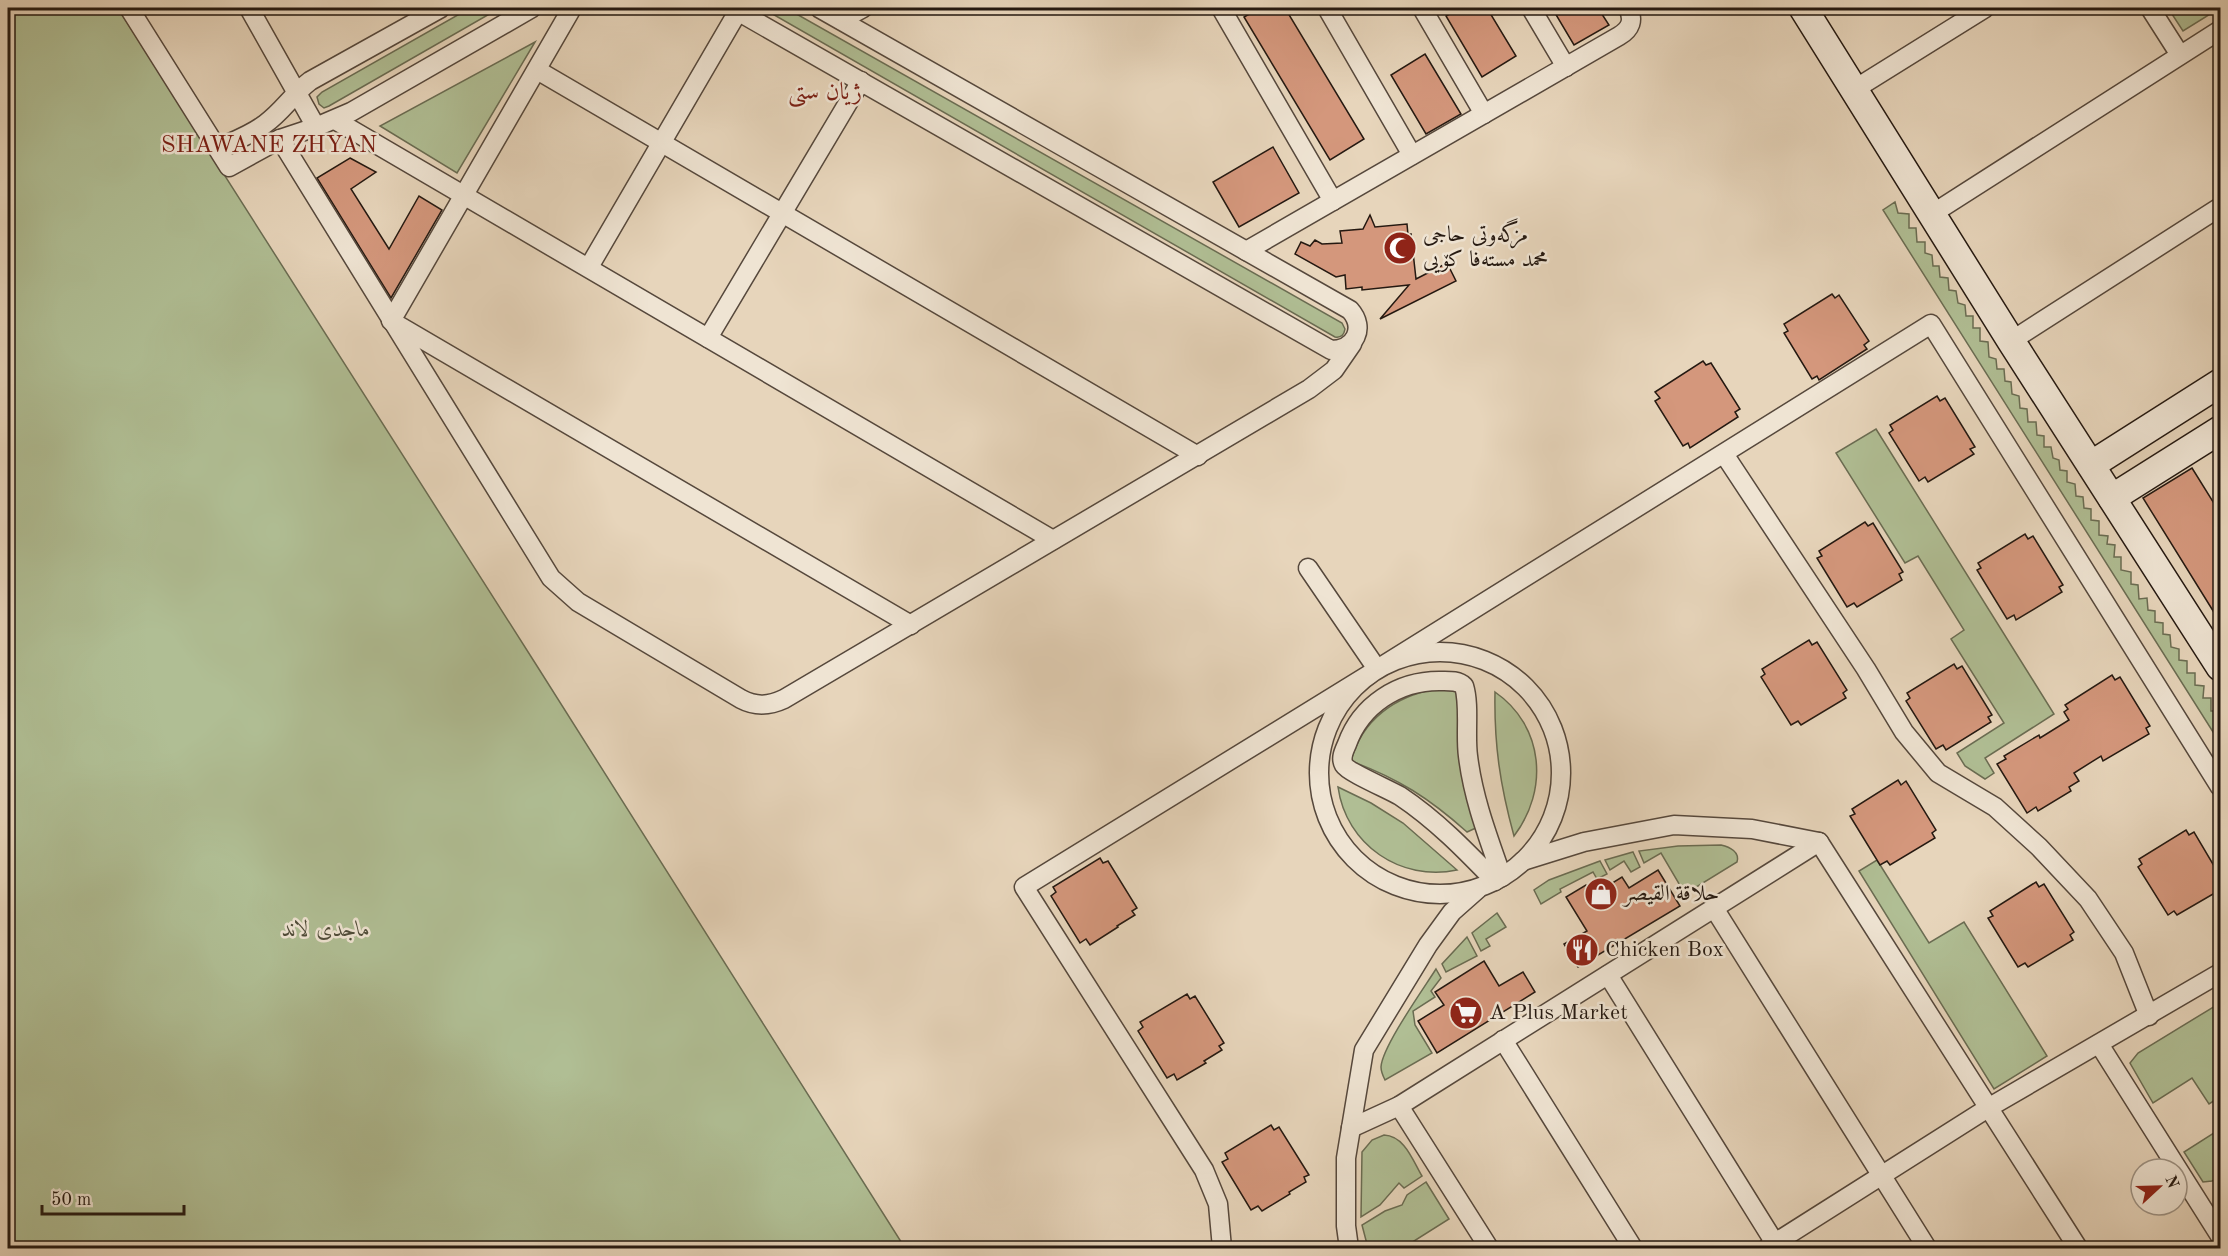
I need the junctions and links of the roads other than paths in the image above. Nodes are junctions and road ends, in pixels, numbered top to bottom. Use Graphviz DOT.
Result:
graph roads {
  1 [pos="129,8"];
  2 [pos="249,8"];
  3 [pos="441,8"];
  4 [pos="532,8"];
  5 [pos="572,8"];
  6 [pos="819,8"];
  7 [pos="863,8"];
  8 [pos="1221,8"];
  9 [pos="1328,8"];
  10 [pos="1422,8"];
  11 [pos="1531,8"];
  12 [pos="1628,8"];
  13 [pos="1803,8"];
  14 [pos="1985,8"];
  15 [pos="2150,8"];
  16 [pos="737,9"];
  17 [pos="420,13"];
  18 [pos="841,20"];
  19 [pos="2220,30"];
  20 [pos="2180,55"];
  21 [pos="1566,67"];
  22 [pos="537,70"];
  23 [pos="861,81"];
  24 [pos="1855,89"];
  25 [pos="297,91"];
  26 [pos="1484,114"];
  27 [pos="335,120"];
  28 [pos="316,127"];
  29 [pos="280,139"];
  30 [pos="661,143"];
  31 [pos="218,148"];
  32 [pos="1413,155"];
  33 [pos="464,195"];
  34 [pos="1333,201"];
  35 [pos="2220,207"];
  36 [pos="782,213"];
  37 [pos="1932,214"];
  38 [pos="1246,251"];
  39 [pos="589,267"];
  40 [pos="391,321"];
  41 [pos="708,338"];
  42 [pos="2011,341"];
  43 [pos="1352,344"];
  44 [pos="2220,383"];
  45 [pos="2220,432"];
  46 [pos="1724,454"];
  47 [pos="1198,456"];
  48 [pos="2091,465"];
  49 [pos="2112,498"];
  50 [pos="1053,540"];
  51 [pos="1308,568"];
  52 [pos="911,625"];
  53 [pos="2220,668"];
  54 [pos="1377,669"];
  55 [pos="2220,787"];
  56 [pos="1554,813"];
  57 [pos="1584,842"];
  58 [pos="1819,842"];
  59 [pos="1523,861"];
  60 [pos="1492,882"];
  61 [pos="1426,893"];
  62 [pos="1714,908"];
  63 [pos="1439,929"];
  64 [pos="2220,973"];
  65 [pos="1608,975"];
  66 [pos="2149,1016"];
  67 [pos="1503,1040"];
  68 [pos="2099,1044"];
  69 [pos="1399,1106"];
  70 [pos="1988,1108"];
  71 [pos="1351,1128"];
  72 [pos="1881,1175"];
  73 [pos="2220,1236"];
  74 [pos="1774,1247"];
  75 [pos="1222,1248"];
  76 [pos="1349,1248"];
  77 [pos="1489,1248"];
  78 [pos="1633,1248"];
  79 [pos="1927,1248"];
  80 [pos="2078,1248"];
  1 -- 31 [label="street"];
  2 -- 25 [label="street"];
  3 -- 17 [label="street"];
  4 -- 27 [label="street"];
  5 -- 22 [label="street"];
  6 -- 18 [label="street"];
  7 -- 18 [label="street"];
  8 -- 34 [label="street"];
  9 -- 32 [label="street"];
  10 -- 26 [label="street"];
  11 -- 21 [label="street"];
  12 -- 21 [label="street"];
  13 -- 24 [label="street"];
  14 -- 24 [label="street"];
  15 -- 20 [label="street"];
  16 -- 23 [label="street"];
  16 -- 30 [label="street"];
  17 -- 25 [label="street"];
  18 -- 38 [label="street"];
  19 -- 20 [label="street"];
  20 -- 37 [label="street"];
  21 -- 26 [label="street"];
  22 -- 30 [label="street"];
  22 -- 33 [label="street"];
  23 -- 36 [label="street"];
  23 -- 43 [label="street"];
  24 -- 37 [label="street"];
  25 -- 28 [label="street"];
  25 -- 31 [label="street"];
  26 -- 32 [label="street"];
  27 -- 28 [label="street"];
  27 -- 33 [label="street"];
  28 -- 29 [label="street"];
  29 -- 31 [label="street"];
  29 -- 40 [label="street"];
  30 -- 36 [label="street"];
  30 -- 39 [label="street"];
  32 -- 34 [label="street"];
  33 -- 39 [label="street"];
  33 -- 40 [label="street"];
  34 -- 38 [label="street"];
  35 -- 42 [label="street"];
  36 -- 41 [label="street"];
  36 -- 47 [label="street"];
  37 -- 42 [label="street"];
  38 -- 43 [label="street"];
  39 -- 41 [label="street"];
  40 -- 52 [label="street"];
  40 -- 52 [label="street"];
  41 -- 50 [label="street"];
  42 -- 48 [label="street"];
  43 -- 47 [label="street"];
  44 -- 48 [label="street"];
  45 -- 49 [label="street"];
  46 -- 54 [label="street"];
  46 -- 55 [label="street"];
  46 -- 66 [label="street"];
  47 -- 50 [label="street"];
  48 -- 49 [label="street"];
  49 -- 53 [label="street"];
  50 -- 52 [label="street"];
  51 -- 54 [label="street"];
  54 -- 56 [label="street"];
  54 -- 61 [label="street"];
  54 -- 75 [label="street"];
  56 -- 57 [label="street"];
  56 -- 59 [label="street"];
  57 -- 58 [label="street"];
  57 -- 59 [label="street"];
  58 -- 62 [label="street"];
  58 -- 70 [label="street"];
  59 -- 60 [label="street"];
  60 -- 60 [label="street"];
  60 -- 61 [label="street"];
  60 -- 63 [label="street"];
  61 -- 63 [label="street"];
  62 -- 65 [label="street"];
  62 -- 72 [label="street"];
  63 -- 71 [label="street"];
  64 -- 66 [label="street"];
  65 -- 67 [label="street"];
  65 -- 74 [label="street"];
  66 -- 68 [label="street"];
  67 -- 69 [label="street"];
  67 -- 78 [label="street"];
  68 -- 70 [label="street"];
  68 -- 73 [label="street"];
  69 -- 71 [label="street"];
  69 -- 77 [label="street"];
  70 -- 72 [label="street"];
  70 -- 80 [label="street"];
  71 -- 76 [label="street"];
  72 -- 74 [label="street"];
  72 -- 79 [label="street"];
}
